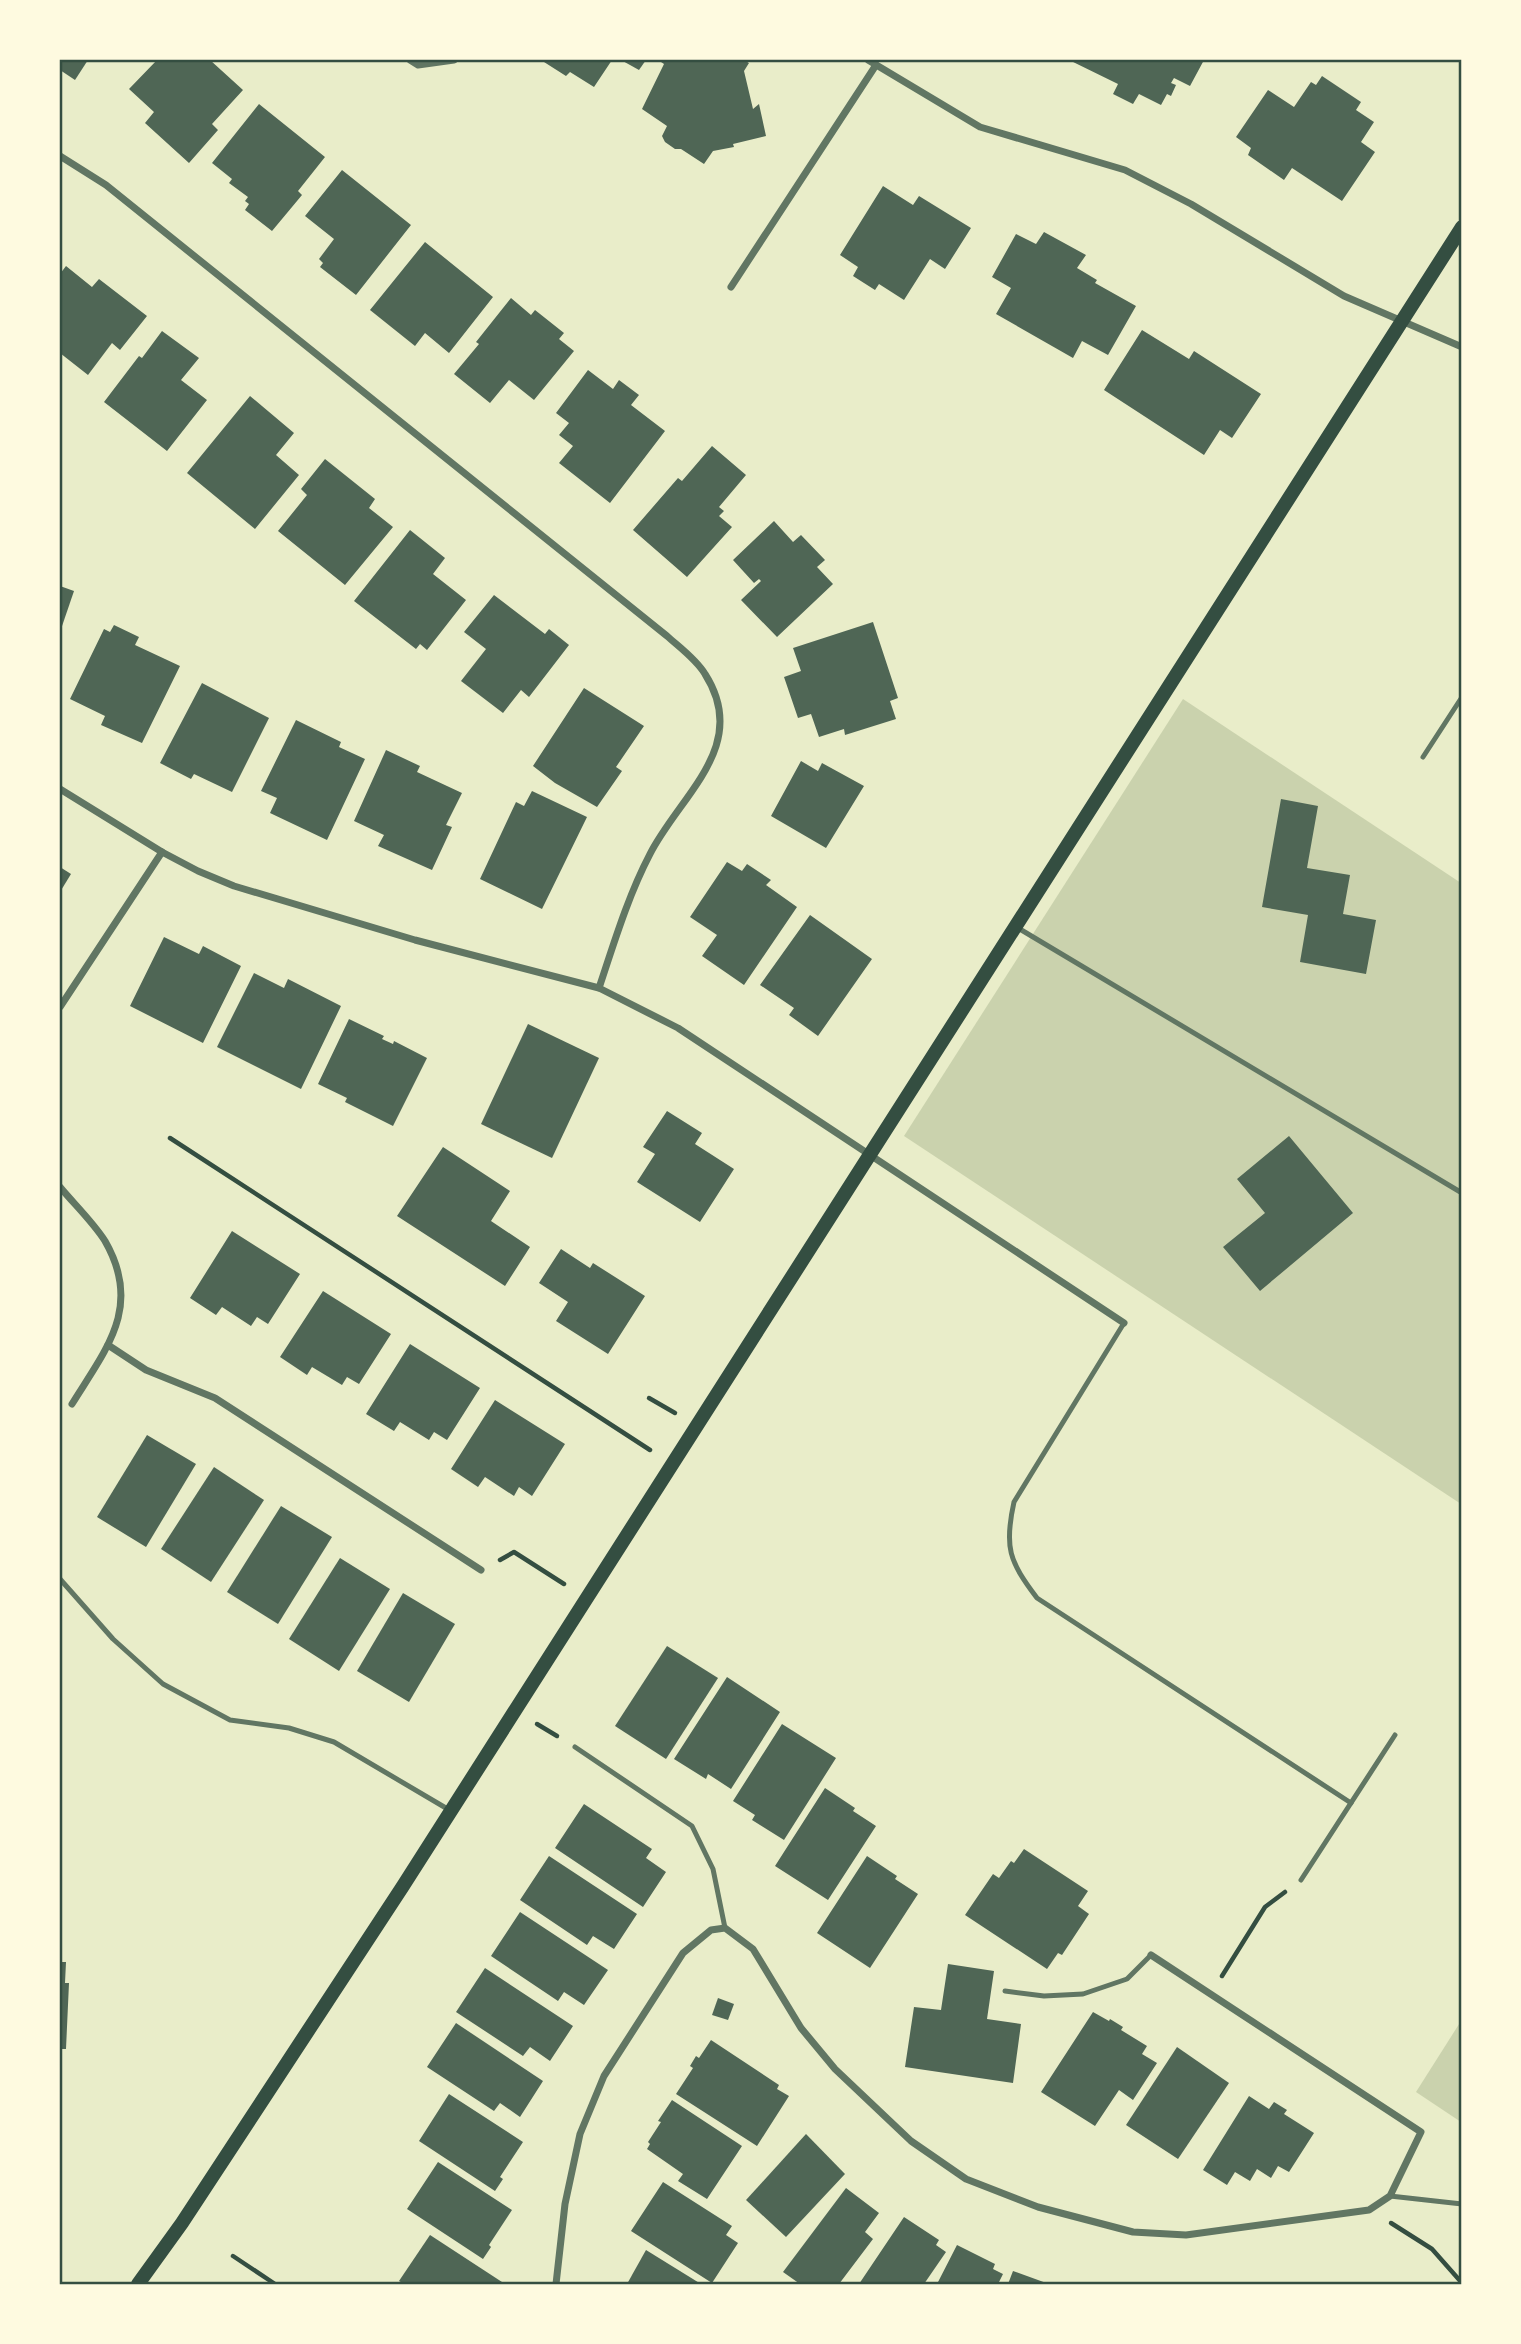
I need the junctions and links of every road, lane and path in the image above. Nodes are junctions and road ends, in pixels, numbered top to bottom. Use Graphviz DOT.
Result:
graph roads {
  1 [pos="410,60"];
  2 [pos="454,60"];
  3 [pos="868,60"];
  4 [pos="876,65"];
  5 [pos="60,156"];
  6 [pos="1461,227"];
  7 [pos="731,287"];
  8 [pos="1400,321"];
  9 [pos="1461,347"];
  10 [pos="1461,697"];
  11 [pos="1423,757"];
  12 [pos="60,789"];
  13 [pos="162,852"];
  14 [pos="1015,926"];
  15 [pos="599,988"];
  16 [pos="60,1007"];
  17 [pos="170,1138"];
  18 [pos="870,1155"];
  19 [pos="60,1187"];
  20 [pos="1461,1193"];
  21 [pos="1124,1323"];
  22 [pos="108,1345"];
  23 [pos="72,1404"];
  24 [pos="671,1464"];
  25 [pos="481,1570"];
  26 [pos="60,1579"];
  27 [pos="586,1598"];
  28 [pos="514,1710"];
  29 [pos="1395,1735"];
  30 [pos="575,1748"];
  31 [pos="1351,1803"];
  32 [pos="451,1811"];
  33 [pos="1301,1881"];
  34 [pos="1265,1907"];
  35 [pos="725,1928"];
  36 [pos="1151,1955"];
  37 [pos="1223,1974"];
  38 [pos="1005,1991"];
  39 [pos="1391,2196"];
  40 [pos="1461,2204"];
  41 [pos="1369,2210"];
  42 [pos="233,2256"];
  43 [pos="1461,2283"];
  44 [pos="138,2284"];
  45 [pos="275,2284"];
  46 [pos="556,2284"];
  1 -- 2 [label="street"];
  3 -- 4 [label="street"];
  4 -- 7 [label="street"];
  4 -- 8 [label="street"];
  5 -- 15 [label="street"];
  6 -- 8 [label="main road"];
  8 -- 9 [label="street"];
  8 -- 14 [label="main road"];
  10 -- 11 [label="lane"];
  12 -- 13 [label="street"];
  13 -- 15 [label="street"];
  13 -- 16 [label="street"];
  14 -- 18 [label="main road"];
  14 -- 20 [label="lane"];
  15 -- 18 [label="street"];
  17 -- 24 [label="path"];
  18 -- 21 [label="street"];
  18 -- 24 [label="main road"];
  19 -- 22 [label="street"];
  21 -- 31 [label="lane"];
  22 -- 23 [label="street"];
  22 -- 25 [label="street"];
  24 -- 27 [label="main road"];
  25 -- 27 [label="path"];
  26 -- 32 [label="lane"];
  27 -- 28 [label="main road"];
  28 -- 30 [label="path"];
  28 -- 32 [label="main road"];
  29 -- 31 [label="lane"];
  30 -- 35 [label="lane"];
  31 -- 33 [label="lane"];
  32 -- 44 [label="main road"];
  34 -- 37 [label="path"];
  35 -- 41 [label="street"];
  35 -- 46 [label="street"];
  36 -- 38 [label="lane"];
  36 -- 39 [label="street"];
  39 -- 40 [label="lane"];
  39 -- 41 [label="street"];
  41 -- 43 [label="path"];
  42 -- 45 [label="path"];
}
